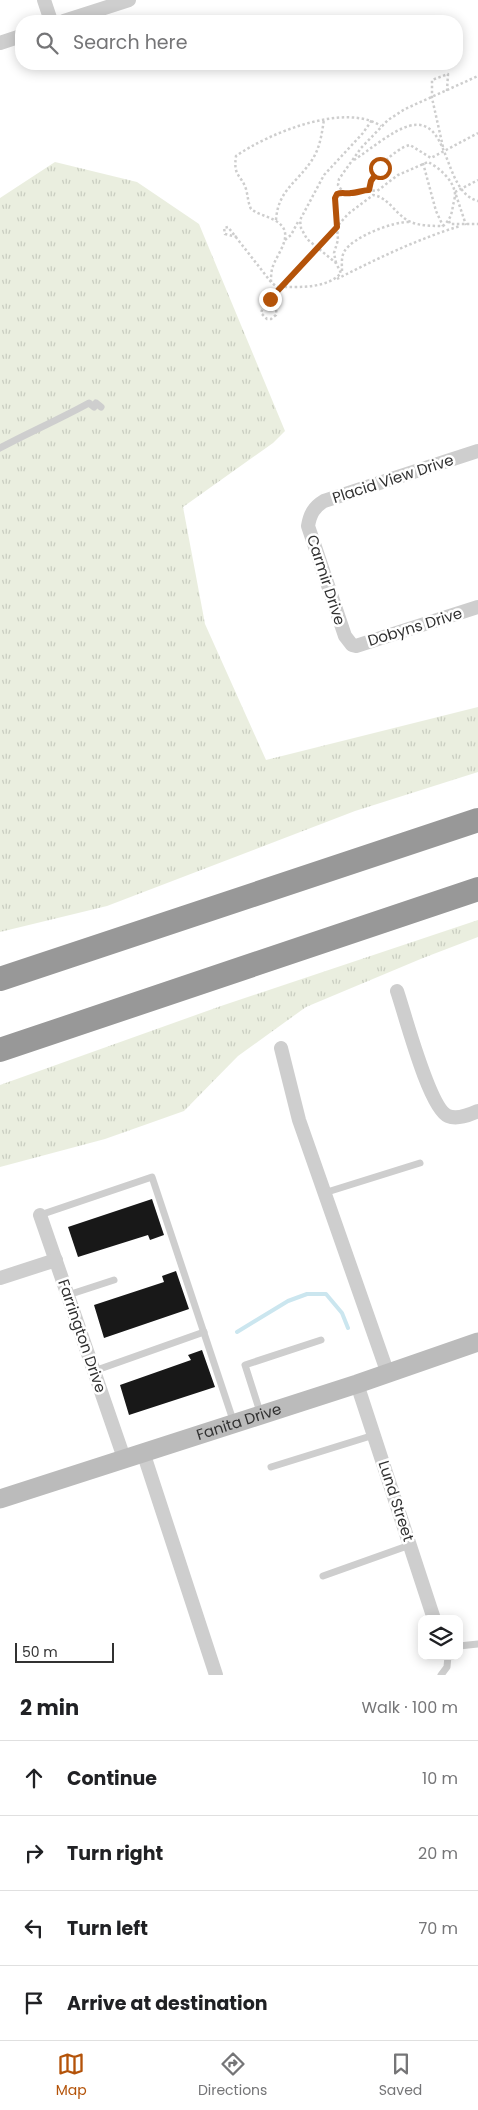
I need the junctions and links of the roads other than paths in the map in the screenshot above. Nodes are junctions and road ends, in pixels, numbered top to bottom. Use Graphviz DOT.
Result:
graph roads {
  1 [pos="44,0"];
  2 [pos="129,0"];
  3 [pos="49,15"];
  4 [pos="83,15"];
  5 [pos="15,38"];
  6 [pos="0,43"];
  7 [pos="101,407"];
  8 [pos="0,448"];
  9 [pos="478,451"];
  10 [pos="312,513"];
  11 [pos="478,608"];
  12 [pos="352,645"];
  13 [pos="478,820"];
  14 [pos="478,889"];
  15 [pos="0,979"];
  16 [pos="397,991"];
  17 [pos="281,1048"];
  18 [pos="0,1050"];
  19 [pos="478,1112"];
  20 [pos="420,1163"];
  21 [pos="324,1193"];
  22 [pos="40,1215"];
  23 [pos="56,1260"];
  24 [pos="0,1278"];
  25 [pos="114,1280"];
  26 [pos="68,1295"];
  27 [pos="204,1332"];
  28 [pos="321,1340"];
  29 [pos="478,1342"];
  30 [pos="94,1371"];
  31 [pos="388,1374"];
  32 [pos="357,1384"];
  33 [pos="261,1415"];
  34 [pos="234,1424"];
  35 [pos="374,1435"];
  36 [pos="143,1452"];
  37 [pos="124,1458"];
  38 [pos="270,1468"];
  39 [pos="0,1499"];
  40 [pos="410,1545"];
  41 [pos="323,1576"];
  42 [pos="433,1615"];
  43 [pos="478,1644"];
  44 [pos="463,1646"];
  45 [pos="448,1660"];
  46 [pos="216,1675"];
  47 [pos="441,1675"];
  1 -- 3 [label="street"];
  2 -- 4 [label="street"];
  5 -- 6 [label="street"];
  7 -- 8 [label="lane"];
  9 -- 10 [label="street, Placid View Drive"];
  10 -- 12 [label="street, Carmir Drive"];
  11 -- 12 [label="street, Dobyns Drive"];
  13 -- 15 [label="highway"];
  14 -- 18 [label="highway"];
  16 -- 19 [label="street"];
  17 -- 21 [label="street"];
  20 -- 21 [label="lane"];
  21 -- 31 [label="street"];
  22 -- 23 [label="street, Farrington Drive"];
  22 -- 27 [label="lane"];
  23 -- 24 [label="street"];
  23 -- 26 [label="street, Farrington Drive"];
  25 -- 26 [label="lane"];
  26 -- 30 [label="street, Farrington Drive"];
  27 -- 30 [label="lane"];
  27 -- 34 [label="lane"];
  28 -- 33 [label="lane"];
  29 -- 31 [label="main road, Fanita Drive"];
  30 -- 37 [label="street, Farrington Drive"];
  31 -- 32 [label="main road, Fanita Drive"];
  32 -- 33 [label="main road, Fanita Drive"];
  32 -- 35 [label="street, Lund Street"];
  33 -- 34 [label="main road, Fanita Drive"];
  34 -- 36 [label="main road, Fanita Drive"];
  35 -- 38 [label="lane"];
  35 -- 40 [label="street, Lund Street"];
  36 -- 37 [label="main road, Fanita Drive"];
  36 -- 46 [label="street"];
  37 -- 39 [label="main road, Fanita Drive"];
  40 -- 41 [label="lane"];
  40 -- 42 [label="street, Lund Street"];
  43 -- 44 [label="lane"];
  45 -- 47 [label="lane"];
}
